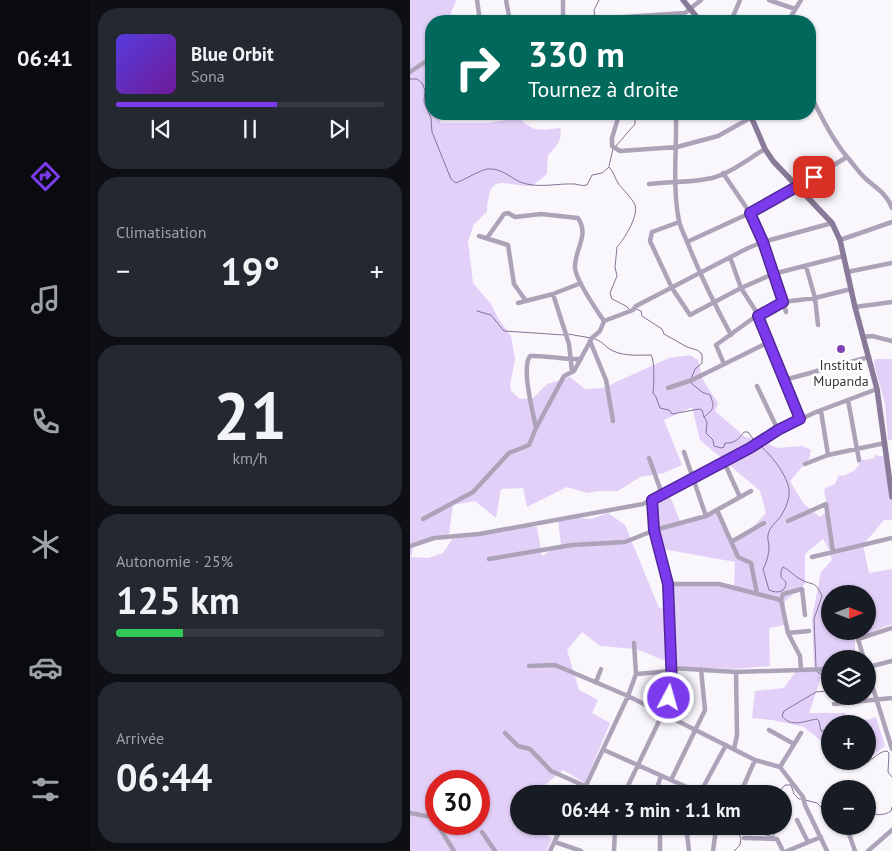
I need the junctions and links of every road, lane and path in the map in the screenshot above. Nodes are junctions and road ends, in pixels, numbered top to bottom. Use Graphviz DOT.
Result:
graph roads {
  1 [pos="477,0"];
  2 [pos="506,0"];
  3 [pos="563,0"];
  4 [pos="683,0"];
  5 [pos="701,0"];
  6 [pos="740,0"];
  7 [pos="769,0"];
  8 [pos="801,0"];
  9 [pos="691,9"];
  10 [pos="795,9"];
  11 [pos="479,15"];
  12 [pos="509,15"];
  13 [pos="563,15"];
  14 [pos="668,15"];
  15 [pos="696,15"];
  16 [pos="733,15"];
  17 [pos="792,15"];
  18 [pos="425,62"];
  19 [pos="410,72"];
  20 [pos="816,106"];
  21 [pos="617,120"];
  22 [pos="676,120"];
  23 [pos="743,120"];
  24 [pos="753,120"];
  25 [pos="677,147"];
  26 [pos="765,149"];
  27 [pos="847,157"];
  28 [pos="723,173"];
  29 [pos="675,183"];
  30 [pos="649,184"];
  31 [pos="798,187"];
  32 [pos="892,208"];
  33 [pos="750,213"];
  34 [pos="680,222"];
  35 [pos="892,222"];
  36 [pos="832,223"];
  37 [pos="479,236"];
  38 [pos="487,238"];
  39 [pos="840,240"];
  40 [pos="687,242"];
  41 [pos="763,242"];
  42 [pos="843,256"];
  43 [pos="730,257"];
  44 [pos="892,263"];
  45 [pos="806,266"];
  46 [pos="847,272"];
  47 [pos="700,274"];
  48 [pos="773,274"];
  49 [pos="581,283"];
  50 [pos="672,288"];
  51 [pos="740,288"];
  52 [pos="851,289"];
  53 [pos="553,294"];
  54 [pos="815,298"];
  55 [pos="526,301"];
  56 [pos="713,302"];
  57 [pos="783,302"];
  58 [pos="892,302"];
  59 [pos="518,303"];
  60 [pos="855,307"];
  61 [pos="786,312"];
  62 [pos="758,316"];
  63 [pos="604,321"];
  64 [pos="818,325"];
  65 [pos="732,335"];
  66 [pos="863,337"];
  67 [pos="590,341"];
  68 [pos="892,341"];
  69 [pos="769,342"];
  70 [pos="869,357"];
  71 [pos="581,359"];
  72 [pos="570,360"];
  73 [pos="724,364"];
  74 [pos="572,372"];
  75 [pos="784,380"];
  76 [pos="757,386"];
  77 [pos="668,388"];
  78 [pos="877,389"];
  79 [pos="848,400"];
  80 [pos="821,411"];
  81 [pos="800,419"];
  82 [pos="613,421"];
  83 [pos="536,428"];
  84 [pos="778,430"];
  85 [pos="885,443"];
  86 [pos="857,448"];
  87 [pos="684,452"];
  88 [pos="828,455"];
  89 [pos="649,458"];
  90 [pos="859,460"];
  91 [pos="724,462"];
  92 [pos="805,464"];
  93 [pos="693,478"];
  94 [pos="751,491"];
  95 [pos="662,494"];
  96 [pos="740,497"];
  97 [pos="892,497"];
  98 [pos="652,500"];
  99 [pos="718,510"];
  100 [pos="706,516"];
  101 [pos="423,519"];
  102 [pos="788,521"];
  103 [pos="764,523"];
  104 [pos="654,530"];
  105 [pos="892,538"];
  106 [pos="731,542"];
  107 [pos="410,546"];
  108 [pos="833,552"];
  109 [pos="812,557"];
  110 [pos="489,559"];
  111 [pos="668,584"];
  112 [pos="758,594"];
  113 [pos="780,600"];
  114 [pos="805,615"];
  115 [pos="892,628"];
  116 [pos="809,631"];
  117 [pos="788,633"];
  118 [pos="634,643"];
  119 [pos="861,650"];
  120 [pos="892,661"];
  121 [pos="876,665"];
  122 [pos="530,666"];
  123 [pos="601,669"];
  124 [pos="672,669"];
  125 [pos="701,669"];
  126 [pos="801,670"];
  127 [pos="821,670"];
  128 [pos="736,672"];
  129 [pos="636,674"];
  130 [pos="596,682"];
  131 [pos="628,696"];
  132 [pos="892,698"];
  133 [pos="876,700"];
  134 [pos="663,714"];
  135 [pos="769,730"];
  136 [pos="696,731"];
  137 [pos="505,732"];
  138 [pos="801,733"];
  139 [pos="726,744"];
  140 [pos="794,744"];
  141 [pos="734,748"];
  142 [pos="892,749"];
  143 [pos="604,750"];
  144 [pos="756,760"];
  145 [pos="637,765"];
  146 [pos="780,767"];
  147 [pos="661,776"];
  148 [pos="671,780"];
  149 [pos="582,785"];
  150 [pos="587,785"];
  151 [pos="628,785"];
  152 [pos="658,785"];
  153 [pos="682,785"];
  154 [pos="705,785"];
  155 [pos="744,785"];
  156 [pos="410,813"];
  157 [pos="425,815"];
  158 [pos="796,820"];
  159 [pos="892,830"];
  160 [pos="444,835"];
  161 [pos="484,835"];
  162 [pos="558,835"];
  163 [pos="615,835"];
  164 [pos="660,835"];
  165 [pos="687,835"];
  166 [pos="712,835"];
  167 [pos="849,835"];
  168 [pos="821,837"];
  169 [pos="744,838"];
  170 [pos="555,842"];
  171 [pos="808,842"];
  172 [pos="454,851"];
  173 [pos="495,851"];
  174 [pos="550,851"];
  175 [pos="581,851"];
  176 [pos="614,851"];
  177 [pos="660,851"];
  178 [pos="689,851"];
  179 [pos="713,851"];
  180 [pos="783,851"];
  181 [pos="787,851"];
  182 [pos="827,851"];
  183 [pos="855,851"];
  184 [pos="868,851"];
  1 -- 11 [label="street"];
  2 -- 12 [label="street"];
  3 -- 13 [label="street"];
  4 -- 9 [label="street"];
  5 -- 9 [label="street"];
  6 -- 16 [label="street"];
  7 -- 10 [label="street"];
  8 -- 10 [label="street"];
  9 -- 14 [label="street"];
  9 -- 15 [label="street"];
  10 -- 17 [label="street"];
  18 -- 19 [label="street"];
  20 -- 27 [label="street"];
  21 -- 25 [label="street"];
  22 -- 25 [label="street"];
  23 -- 25 [label="street"];
  24 -- 26 [label="street"];
  25 -- 29 [label="street"];
  26 -- 28 [label="street"];
  26 -- 31 [label="street"];
  27 -- 31 [label="street"];
  27 -- 32 [label="street"];
  28 -- 29 [label="street"];
  28 -- 33 [label="street"];
  29 -- 30 [label="street"];
  29 -- 34 [label="street"];
  31 -- 33 [label="street"];
  31 -- 36 [label="street"];
  33 -- 40 [label="street"];
  33 -- 41 [label="street"];
  34 -- 40 [label="street"];
  34 -- 50 [label="street"];
  35 -- 39 [label="street"];
  36 -- 39 [label="street"];
  36 -- 41 [label="street"];
  37 -- 38 [label="street"];
  38 -- 49 [label="street"];
  38 -- 55 [label="street"];
  39 -- 42 [label="street"];
  40 -- 47 [label="street"];
  41 -- 43 [label="street"];
  41 -- 48 [label="street"];
  42 -- 45 [label="street"];
  42 -- 46 [label="street"];
  43 -- 47 [label="street"];
  43 -- 51 [label="street"];
  44 -- 46 [label="street"];
  45 -- 48 [label="street"];
  45 -- 54 [label="street"];
  46 -- 52 [label="street"];
  47 -- 50 [label="street"];
  47 -- 56 [label="street"];
  48 -- 51 [label="street"];
  48 -- 57 [label="street"];
  49 -- 53 [label="street"];
  49 -- 63 [label="street"];
  50 -- 56 [label="street"];
  50 -- 63 [label="street"];
  51 -- 56 [label="street"];
  51 -- 62 [label="street"];
  52 -- 54 [label="street"];
  52 -- 60 [label="street"];
  53 -- 55 [label="street"];
  53 -- 72 [label="street"];
  54 -- 57 [label="street"];
  54 -- 64 [label="street"];
  55 -- 59 [label="street"];
  56 -- 65 [label="street"];
  57 -- 61 [label="street"];
  57 -- 62 [label="street"];
  58 -- 60 [label="street"];
  60 -- 66 [label="street"];
  62 -- 65 [label="street"];
  62 -- 69 [label="street"];
  63 -- 67 [label="street"];
  65 -- 73 [label="street"];
  66 -- 68 [label="street"];
  66 -- 70 [label="street"];
  67 -- 71 [label="street"];
  67 -- 82 [label="street"];
  69 -- 73 [label="street"];
  69 -- 75 [label="street"];
  70 -- 75 [label="street"];
  70 -- 78 [label="street"];
  71 -- 72 [label="street"];
  71 -- 74 [label="street"];
  72 -- 74 [label="street"];
  72 -- 83 [label="street"];
  73 -- 77 [label="street"];
  74 -- 83 [label="street"];
  75 -- 81 [label="street"];
  76 -- 84 [label="street"];
  78 -- 79 [label="street"];
  78 -- 85 [label="street"];
  79 -- 80 [label="street"];
  79 -- 86 [label="street"];
  80 -- 81 [label="street"];
  80 -- 88 [label="street"];
  81 -- 84 [label="street"];
  83 -- 101 [label="street"];
  84 -- 91 [label="street"];
  85 -- 86 [label="street"];
  85 -- 97 [label="street"];
  86 -- 88 [label="street"];
  86 -- 90 [label="street"];
  87 -- 93 [label="street"];
  88 -- 92 [label="street"];
  89 -- 95 [label="street"];
  91 -- 93 [label="street"];
  91 -- 96 [label="street"];
  93 -- 95 [label="street"];
  93 -- 100 [label="street"];
  94 -- 96 [label="street"];
  95 -- 98 [label="street"];
  96 -- 99 [label="street"];
  98 -- 104 [label="street"];
  98 -- 107 [label="street"];
  99 -- 100 [label="street"];
  99 -- 106 [label="street"];
  100 -- 104 [label="street"];
  102 -- 108 [label="street"];
  103 -- 106 [label="street"];
  104 -- 110 [label="street"];
  104 -- 111 [label="street"];
  105 -- 108 [label="street"];
  106 -- 112 [label="street"];
  108 -- 109 [label="street"];
  111 -- 112 [label="street"];
  111 -- 124 [label="street"];
  112 -- 113 [label="street"];
  113 -- 114 [label="street"];
  113 -- 117 [label="street"];
  115 -- 119 [label="street"];
  116 -- 117 [label="street"];
  117 -- 126 [label="street"];
  118 -- 129 [label="street"];
  120 -- 121 [label="street"];
  122 -- 130 [label="street"];
  123 -- 130 [label="street"];
  124 -- 125 [label="street"];
  124 -- 129 [label="street"];
  124 -- 134 [label="street"];
  125 -- 128 [label="street"];
  125 -- 136 [label="street"];
  126 -- 127 [label="street"];
  126 -- 128 [label="street"];
  128 -- 141 [label="street"];
  129 -- 131 [label="street"];
  130 -- 131 [label="street"];
  131 -- 134 [label="street"];
  131 -- 143 [label="street"];
  132 -- 133 [label="street"];
  133 -- 142 [label="street"];
  134 -- 136 [label="street"];
  134 -- 145 [label="street"];
  135 -- 140 [label="street"];
  136 -- 139 [label="street"];
  136 -- 148 [label="street"];
  137 -- 149 [label="street"];
  138 -- 140 [label="street"];
  139 -- 141 [label="street"];
  139 -- 154 [label="street"];
  140 -- 146 [label="street"];
  141 -- 144 [label="street"];
  143 -- 145 [label="street"];
  143 -- 150 [label="street"];
  144 -- 146 [label="street"];
  144 -- 155 [label="street"];
  145 -- 147 [label="street"];
  145 -- 151 [label="street"];
  146 -- 168 [label="street"];
  147 -- 148 [label="street"];
  147 -- 152 [label="street"];
  148 -- 153 [label="street"];
  156 -- 157 [label="street"];
  158 -- 171 [label="street"];
  159 -- 184 [label="street"];
  160 -- 172 [label="street"];
  161 -- 173 [label="street"];
  162 -- 170 [label="street"];
  163 -- 176 [label="street"];
  164 -- 177 [label="street"];
  165 -- 178 [label="street"];
  166 -- 179 [label="street"];
  167 -- 183 [label="street"];
  168 -- 171 [label="street"];
  168 -- 182 [label="street"];
  169 -- 180 [label="street"];
  170 -- 174 [label="street"];
  170 -- 175 [label="street"];
  171 -- 181 [label="street"];
}
